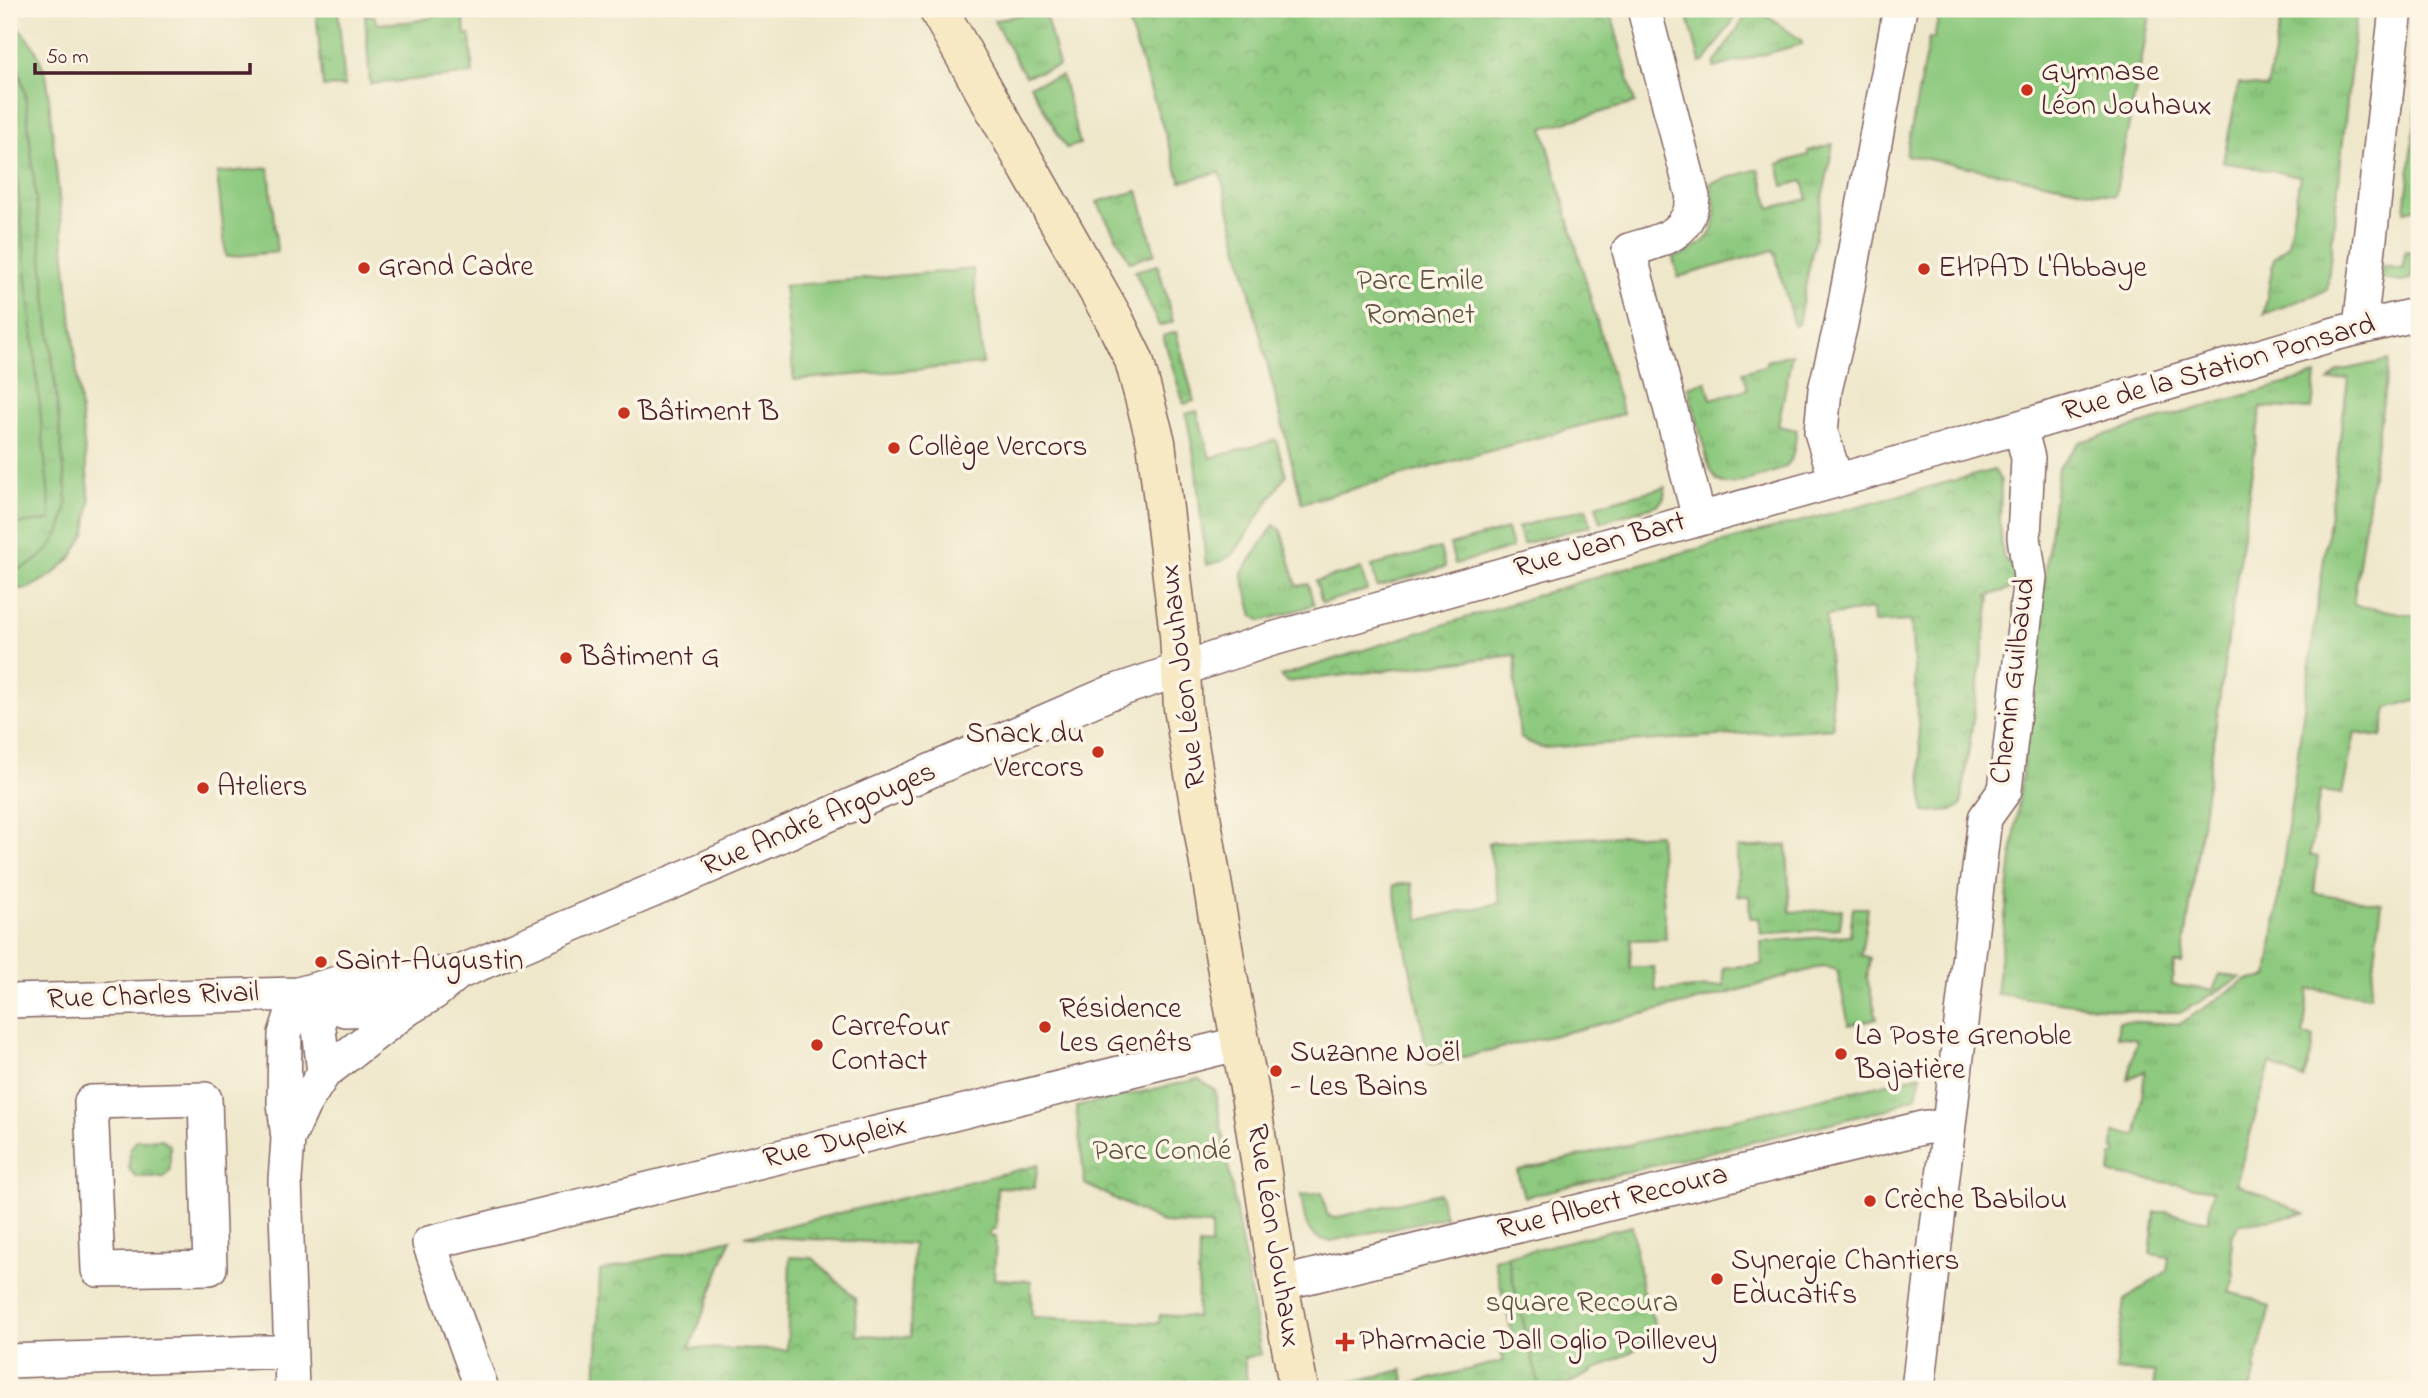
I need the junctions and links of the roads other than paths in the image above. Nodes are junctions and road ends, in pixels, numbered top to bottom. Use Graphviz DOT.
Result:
graph roads {
  1 [pos="938,9"];
  2 [pos="1644,9"];
  3 [pos="1899,9"];
  4 [pos="2396,9"];
  5 [pos="2419,314"];
  6 [pos="2360,327"];
  7 [pos="2020,427"];
  8 [pos="1836,480"];
  9 [pos="1699,518"];
  10 [pos="1180,668"];
  11 [pos="458,973"];
  12 [pos="298,994"];
  13 [pos="9,1001"];
  14 [pos="409,1008"];
  15 [pos="1241,1043"];
  16 [pos="324,1073"];
  17 [pos="1948,1128"];
  18 [pos="288,1139"];
  19 [pos="207,1181"];
  20 [pos="1279,1284"];
  21 [pos="290,1351"];
  22 [pos="9,1362"];
  23 [pos="292,1389"];
  24 [pos="481,1389"];
  25 [pos="1299,1389"];
  26 [pos="1918,1389"];
  1 -- 10 [label="street, Rue Léon Jouhaux"];
  2 -- 9 [label="street"];
  3 -- 8 [label="street"];
  4 -- 6 [label="street"];
  5 -- 6 [label="street, Rue de la Station Ponsard"];
  6 -- 7 [label="street, Rue de la Station Ponsard"];
  7 -- 8 [label="street, Rue Jean Bart"];
  7 -- 17 [label="street, Chemin Guilbaud"];
  8 -- 9 [label="street, Rue Jean Bart"];
  9 -- 10 [label="street, Rue Jean Bart"];
  10 -- 11 [label="street, Rue André Argouges"];
  10 -- 15 [label="street, Rue Léon Jouhaux"];
  11 -- 12 [label="street, Rue André Argouges"];
  11 -- 14 [label="street, Rue André Argouges"];
  12 -- 13 [label="street, Rue Charles Rivail"];
  12 -- 14 [label="street"];
  12 -- 16 [label="street"];
  12 -- 18 [label="street"];
  14 -- 16 [label="street, Rue André Argouges"];
  15 -- 20 [label="street, Rue Léon Jouhaux"];
  15 -- 24 [label="street, Rue Dupleix"];
  16 -- 18 [label="street, Rue André Argouges"];
  17 -- 20 [label="street, Rue Albert Recoura"];
  17 -- 26 [label="street, Chemin Guilbaud"];
  18 -- 21 [label="street"];
  19 -- 19 [label="street"];
  20 -- 25 [label="street, Rue Léon Jouhaux"];
  21 -- 22 [label="street"];
  21 -- 23 [label="street"];
}
